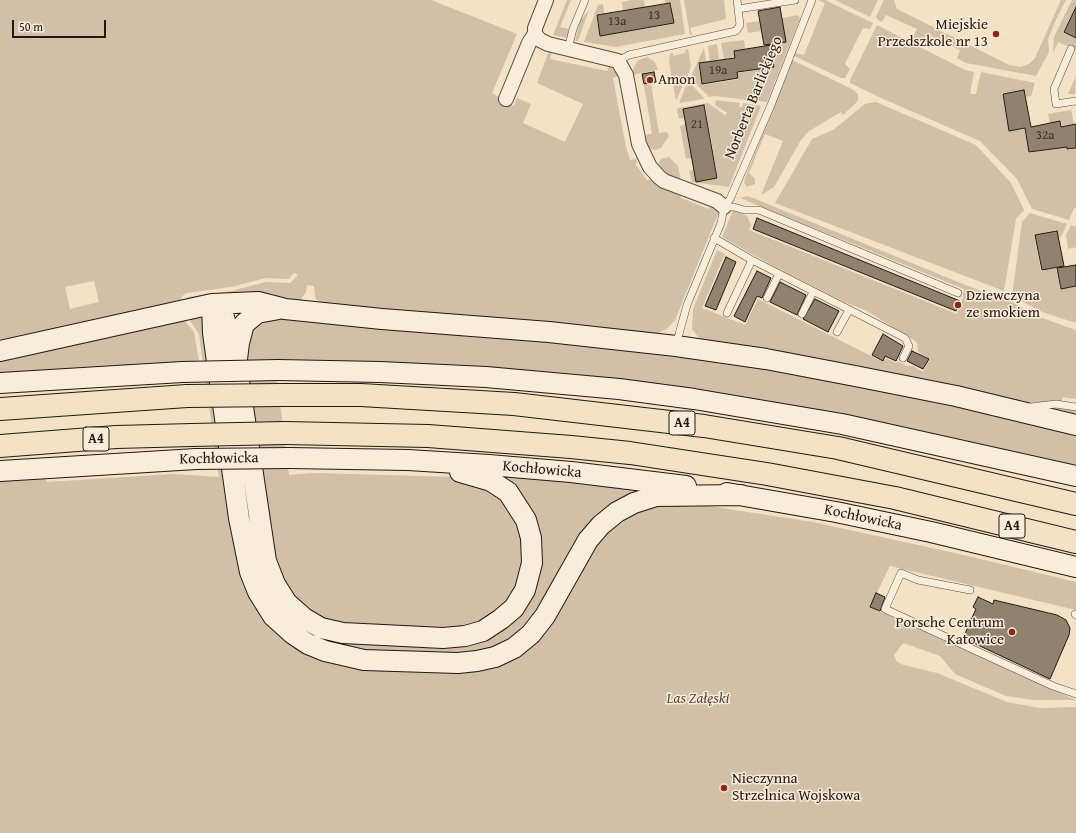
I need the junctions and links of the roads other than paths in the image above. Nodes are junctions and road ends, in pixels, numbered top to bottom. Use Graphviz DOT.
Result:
graph roads {
  1 [pos="546,0"];
  2 [pos="585,0"];
  3 [pos="737,0"];
  4 [pos="795,0"];
  5 [pos="812,0"];
  6 [pos="738,9"];
  7 [pos="536,34"];
  8 [pos="568,49"];
  9 [pos="1071,50"];
  10 [pos="618,60"];
  11 [pos="506,99"];
  12 [pos="1076,101"];
  13 [pos="724,207"];
  14 [pos="714,238"];
  15 [pos="752,260"];
  16 [pos="779,274"];
  17 [pos="813,292"];
  18 [pos="958,293"];
  19 [pos="767,298"];
  20 [pos="212,304"];
  21 [pos="285,309"];
  22 [pos="849,310"];
  23 [pos="727,313"];
  24 [pos="802,314"];
  25 [pos="837,332"];
  26 [pos="676,346"];
  27 [pos="0,351"];
  28 [pos="903,358"];
  29 [pos="237,367"];
  30 [pos="0,383"];
  31 [pos="1076,407"];
  32 [pos="0,409"];
  33 [pos="1010,409"];
  34 [pos="1076,425"];
  35 [pos="0,446"];
  36 [pos="408,460"];
  37 [pos="0,471"];
  38 [pos="1076,476"];
  39 [pos="741,495"];
  40 [pos="1076,504"];
  41 [pos="1076,542"];
  42 [pos="1076,567"];
  43 [pos="970,590"];
  44 [pos="1076,694"];
  1 -- 7 [label="street"];
  2 -- 8 [label="lane"];
  3 -- 6 [label="lane"];
  4 -- 6 [label="lane"];
  5 -- 13 [label="lane, Norberta Barlickiego"];
  6 -- 10 [label="lane"];
  7 -- 8 [label="street"];
  7 -- 11 [label="street"];
  8 -- 10 [label="street"];
  9 -- 12 [label="lane"];
  10 -- 13 [label="street"];
  13 -- 14 [label="lane, Norberta Barlickiego"];
  13 -- 18 [label="lane"];
  14 -- 15 [label="lane"];
  14 -- 26 [label="lane, Norberta Barlickiego"];
  15 -- 16 [label="lane"];
  15 -- 23 [label="lane"];
  16 -- 17 [label="lane"];
  16 -- 19 [label="lane"];
  17 -- 22 [label="lane"];
  17 -- 24 [label="lane"];
  20 -- 21 [label="main road"];
  20 -- 27 [label="main road"];
  20 -- 29 [label="main road"];
  20 -- 39 [label="main road"];
  21 -- 26 [label="main road"];
  21 -- 29 [label="main road"];
  22 -- 25 [label="lane"];
  22 -- 28 [label="lane"];
  26 -- 33 [label="main road"];
  29 -- 36 [label="main road"];
  30 -- 38 [label="main road, bridge"];
  31 -- 33 [label="lane"];
  32 -- 40 [label="highway, A4, bridge"];
  33 -- 34 [label="main road"];
  35 -- 41 [label="highway, A4, bridge"];
  36 -- 37 [label="main road, Kochłowicka, bridge"];
  36 -- 39 [label="main road, Kochłowicka"];
  39 -- 42 [label="main road, Kochłowicka"];
  43 -- 44 [label="lane"];
}
